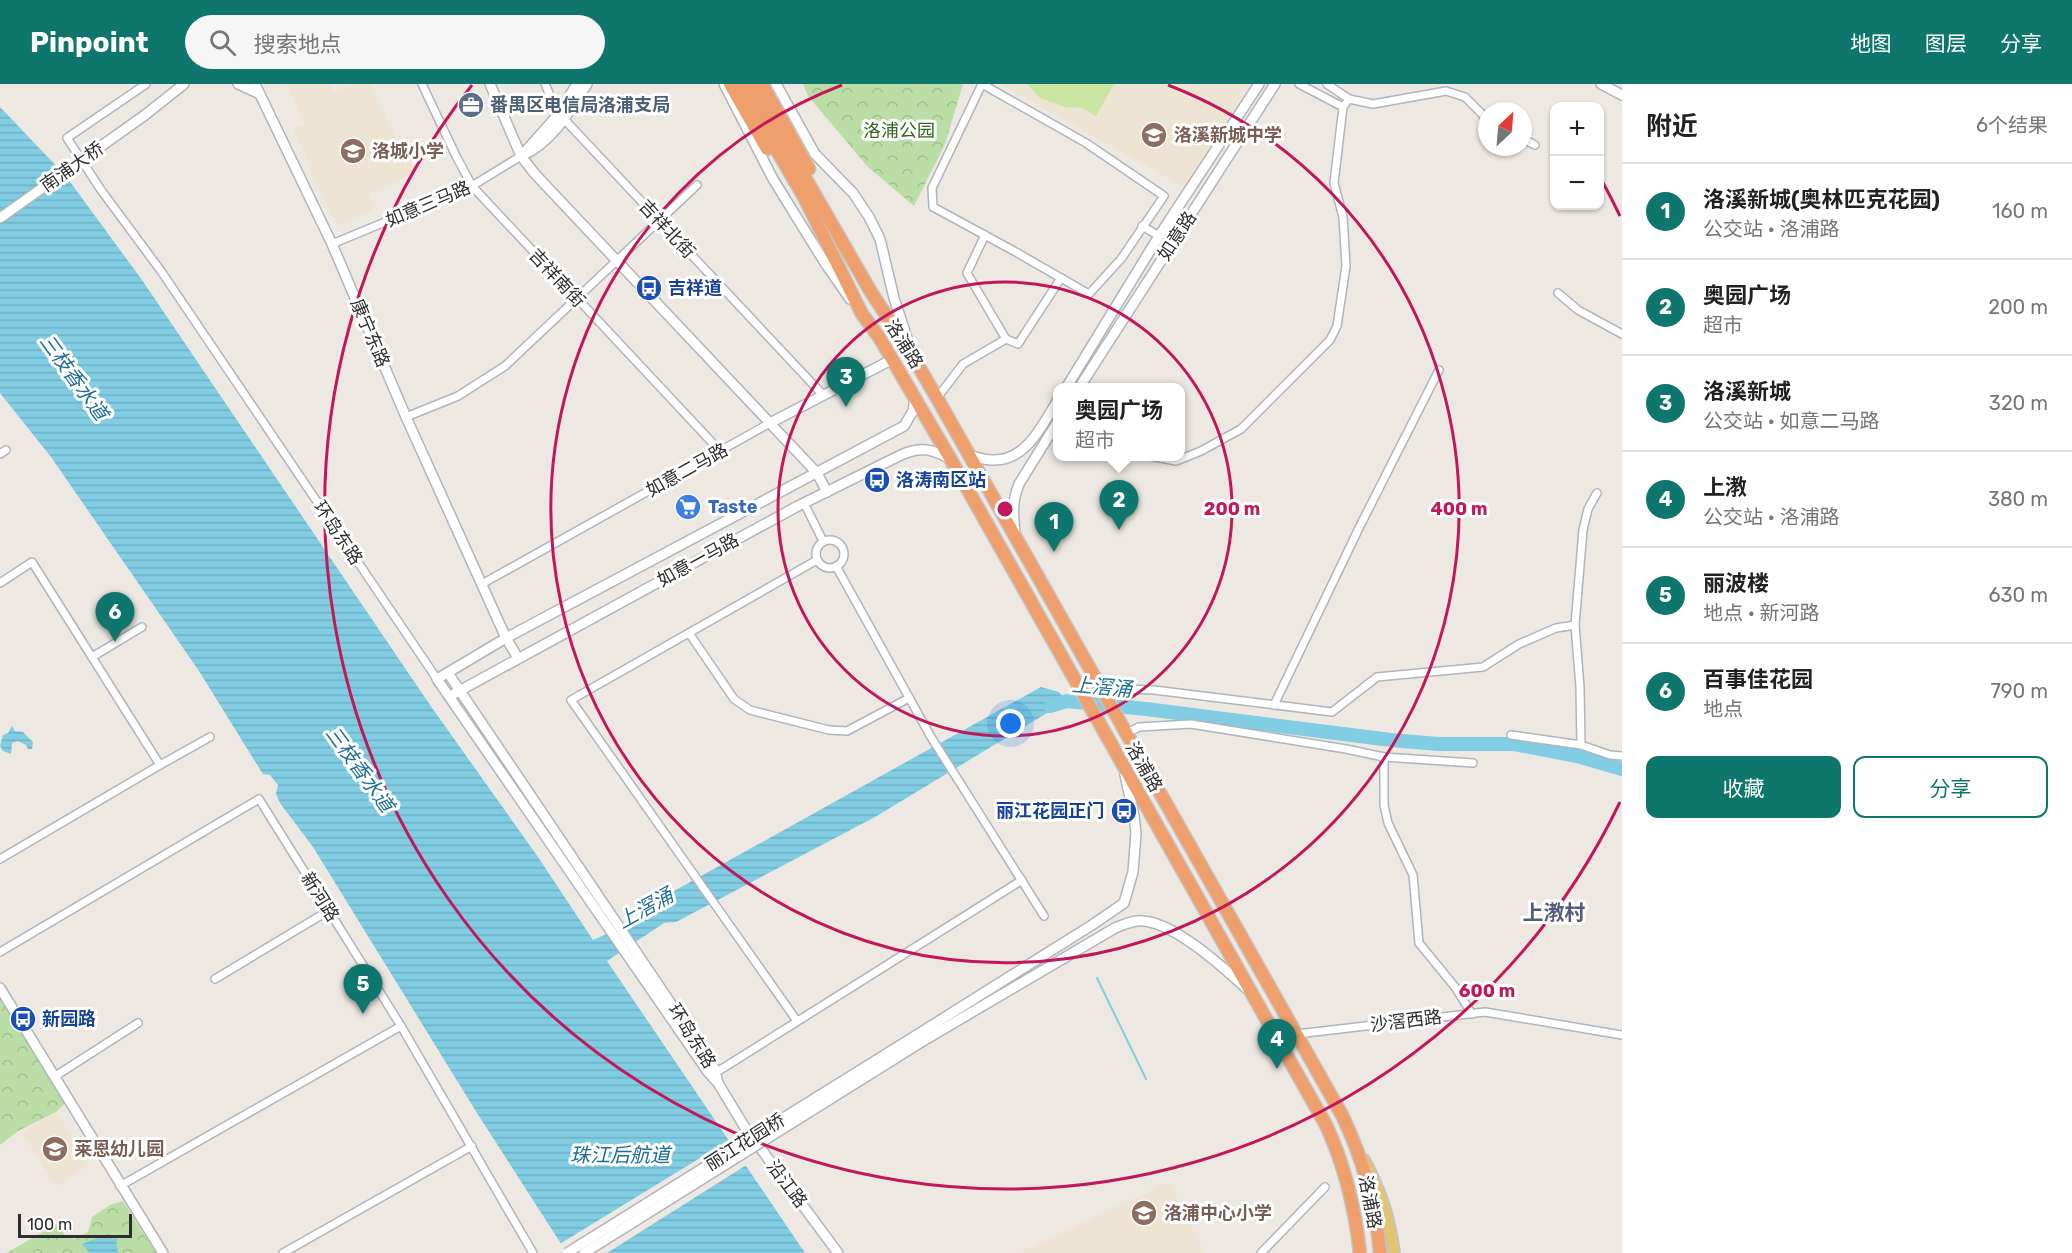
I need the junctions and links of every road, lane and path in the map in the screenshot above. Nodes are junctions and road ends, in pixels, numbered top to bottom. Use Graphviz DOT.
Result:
graph roads {
  1 [pos="147,84"];
  2 [pos="184,84"];
  3 [pos="238,84"];
  4 [pos="255,84"];
  5 [pos="422,84"];
  6 [pos="490,84"];
  7 [pos="545,84"];
  8 [pos="577,84"];
  9 [pos="587,84"];
  10 [pos="724,84"];
  11 [pos="730,84"];
  12 [pos="742,84"];
  13 [pos="982,84"];
  14 [pos="1258,84"];
  15 [pos="1275,84"];
  16 [pos="1299,84"];
  17 [pos="1327,84"];
  18 [pos="1601,84"];
  19 [pos="757,92"];
  20 [pos="260,94"];
  21 [pos="1622,95"];
  22 [pos="1349,99"];
  23 [pos="1343,107"];
  24 [pos="1478,110"];
  25 [pos="561,116"];
  26 [pos="1532,144"];
  27 [pos="1535,145"];
  28 [pos="521,156"];
  29 [pos="697,185"];
  30 [pos="472,186"];
  31 [pos="0,218"];
  32 [pos="659,221"];
  33 [pos="1143,226"];
  34 [pos="985,235"];
  35 [pos="1159,237"];
  36 [pos="332,244"];
  37 [pos="617,261"];
  38 [pos="1060,278"];
  39 [pos="1558,293"];
  40 [pos="577,299"];
  41 [pos="862,314"];
  42 [pos="1622,334"];
  43 [pos="1006,339"];
  44 [pos="912,355"];
  45 [pos="892,359"];
  46 [pos="1439,370"];
  47 [pos="1068,383"];
  48 [pos="1082,383"];
  49 [pos="823,395"];
  50 [pos="915,398"];
  51 [pos="937,398"];
  52 [pos="1053,408"];
  53 [pos="406,417"];
  54 [pos="770,423"];
  55 [pos="1053,430"];
  56 [pos="721,452"];
  57 [pos="969,455"];
  58 [pos="1185,457"];
  59 [pos="951,460"];
  60 [pos="817,473"];
  61 [pos="827,492"];
  62 [pos="1597,493"];
  63 [pos="804,503"];
  64 [pos="1016,538"];
  65 [pos="823,542"];
  66 [pos="817,560"];
  67 [pos="836,566"];
  68 [pos="0,583"];
  69 [pos="482,584"];
  70 [pos="1575,625"];
  71 [pos="142,627"];
  72 [pos="689,633"];
  73 [pos="506,638"];
  74 [pos="92,657"];
  75 [pos="518,658"];
  76 [pos="448,673"];
  77 [pos="437,679"];
  78 [pos="1101,688"];
  79 [pos="459,690"];
  80 [pos="450,696"];
  81 [pos="909,698"];
  82 [pos="1274,705"];
  83 [pos="1127,733"];
  84 [pos="1511,735"];
  85 [pos="210,737"];
  86 [pos="1581,745"];
  87 [pos="1622,756"];
  88 [pos="1384,757"];
  89 [pos="1473,763"];
  90 [pos="160,765"];
  91 [pos="1124,767"];
  92 [pos="0,859"];
  93 [pos="1022,880"];
  94 [pos="328,911"];
  95 [pos="1044,916"];
  96 [pos="613,926"];
  97 [pos="0,952"];
  98 [pos="214,979"];
  99 [pos="0,988"];
  100 [pos="1254,995"];
  101 [pos="1472,1014"];
  102 [pos="797,1022"];
  103 [pos="138,1023"];
  104 [pos="401,1026"];
  105 [pos="925,1034"];
  106 [pos="1297,1034"];
  107 [pos="1622,1035"];
  108 [pos="720,1070"];
  109 [pos="54,1077"];
  110 [pos="718,1083"];
  111 [pos="1342,1115"];
  112 [pos="472,1146"];
  113 [pos="120,1186"];
  114 [pos="1325,1187"];
  115 [pos="163,1253"];
  116 [pos="283,1253"];
  117 [pos="534,1253"];
  118 [pos="567,1253"];
  119 [pos="584,1253"];
  120 [pos="838,1253"];
  121 [pos="1261,1253"];
  122 [pos="1360,1253"];
  123 [pos="1380,1253"];
  124 [pos="1394,1253"];
  1 -- 77 [label="street, 环岛东路"];
  2 -- 31 [label="street, 南浦大桥, bridge"];
  3 -- 20 [label="street"];
  4 -- 20 [label="street, 康宁东路"];
  5 -- 30 [label="street, 吉祥南街"];
  6 -- 28 [label="street"];
  7 -- 25 [label="street, 吉祥北街"];
  8 -- 25 [label="street, 如意三马路"];
  9 -- 25 [label="street, 如意三马路"];
  10 -- 41 [label="street, 洛浦路"];
  11 -- 19 [label="highway"];
  12 -- 19 [label="highway"];
  13 -- 33 [label="street"];
  13 -- 34 [label="street"];
  14 -- 35 [label="street, 如意路"];
  15 -- 48 [label="street, 如意路"];
  16 -- 23 [label="street"];
  17 -- 22 [label="street"];
  18 -- 21 [label="street"];
  19 -- 41 [label="highway"];
  19 -- 44 [label="highway"];
  19 -- 44 [label="street, 洛浦路"];
  20 -- 36 [label="street, 康宁东路"];
  22 -- 23 [label="street"];
  22 -- 24 [label="street"];
  23 -- 58 [label="street"];
  25 -- 28 [label="street, 如意三马路"];
  25 -- 32 [label="street, 吉祥北街"];
  26 -- 27 [label="street"];
  28 -- 30 [label="street, 如意三马路"];
  28 -- 37 [label="street"];
  29 -- 32 [label="street"];
  30 -- 36 [label="street, 如意三马路"];
  30 -- 40 [label="street, 吉祥南街"];
  32 -- 37 [label="street"];
  32 -- 49 [label="street, 吉祥北街"];
  33 -- 35 [label="street"];
  33 -- 38 [label="street"];
  34 -- 38 [label="street"];
  34 -- 43 [label="street"];
  35 -- 47 [label="street, 如意路"];
  36 -- 53 [label="street, 康宁东路"];
  37 -- 40 [label="street"];
  37 -- 54 [label="street"];
  38 -- 43 [label="street"];
  39 -- 42 [label="street"];
  40 -- 53 [label="street"];
  40 -- 56 [label="street, 吉祥南街"];
  41 -- 45 [label="highway, 洛浦路"];
  43 -- 51 [label="street"];
  44 -- 51 [label="highway, 洛浦路"];
  45 -- 49 [label="street, 如意二马路"];
  45 -- 50 [label="highway, 洛浦路"];
  46 -- 82 [label="street"];
  49 -- 54 [label="street, 如意二马路"];
  50 -- 59 [label="highway, 洛浦路"];
  50 -- 60 [label="street, 如意一马路"];
  51 -- 57 [label="highway, 洛浦路"];
  52 -- 57 [label="street"];
  53 -- 69 [label="street, 康宁东路"];
  54 -- 56 [label="street, 如意二马路"];
  54 -- 60 [label="street"];
  55 -- 64 [label="street"];
  56 -- 69 [label="street, 如意二马路"];
  57 -- 64 [label="highway, 洛浦路"];
  59 -- 61 [label="street, 如意一马路"];
  59 -- 91 [label="highway, 洛浦路"];
  60 -- 61 [label="street"];
  60 -- 73 [label="street, 如意一马路"];
  61 -- 63 [label="street, 如意一马路"];
  62 -- 70 [label="street"];
  63 -- 65 [label="street"];
  63 -- 75 [label="street, 如意一马路"];
  64 -- 78 [label="highway, 洛浦路"];
  65 -- 66 [label="street"];
  65 -- 67 [label="street"];
  66 -- 67 [label="street"];
  66 -- 72 [label="street"];
  67 -- 81 [label="street"];
  68 -- 74 [label="street"];
  69 -- 73 [label="street, 康宁东路"];
  70 -- 82 [label="street"];
  70 -- 86 [label="street"];
  71 -- 74 [label="street"];
  72 -- 81 [label="street"];
  72 -- 102 [label="street"];
  73 -- 75 [label="street, 康宁东路"];
  73 -- 76 [label="street, 如意一马路"];
  74 -- 90 [label="street"];
  75 -- 79 [label="street, 如意一马路"];
  76 -- 77 [label="street, 如意一马路"];
  76 -- 79 [label="street"];
  77 -- 80 [label="street, 环岛东路"];
  78 -- 82 [label="street"];
  78 -- 83 [label="highway, 洛浦路"];
  79 -- 80 [label="street, 如意一马路"];
  79 -- 96 [label="street"];
  80 -- 96 [label="street, 环岛东路"];
  81 -- 93 [label="street"];
  83 -- 88 [label="street"];
  83 -- 106 [label="highway, 洛浦路"];
  84 -- 86 [label="street"];
  85 -- 90 [label="street"];
  86 -- 87 [label="street"];
  88 -- 89 [label="street"];
  88 -- 101 [label="street"];
  90 -- 92 [label="street"];
  91 -- 100 [label="highway, 洛浦路"];
  91 -- 105 [label="street"];
  93 -- 95 [label="street"];
  93 -- 102 [label="street"];
  94 -- 97 [label="street, 新河路"];
  94 -- 98 [label="street"];
  94 -- 104 [label="street, 新河路"];
  96 -- 110 [label="street, 环岛东路"];
  99 -- 109 [label="street"];
  100 -- 105 [label="street"];
  100 -- 122 [label="highway, 洛浦路"];
  101 -- 106 [label="street, 沙滘西路"];
  101 -- 107 [label="street, 沙滘西路"];
  102 -- 108 [label="street"];
  103 -- 109 [label="street"];
  104 -- 112 [label="street, 新河路"];
  104 -- 113 [label="street"];
  105 -- 118 [label="street, 丽江花园桥, bridge"];
  105 -- 119 [label="street, 丽江花园桥, bridge"];
  106 -- 111 [label="highway, 洛浦路"];
  109 -- 113 [label="street"];
  110 -- 120 [label="street, 沿江路"];
  111 -- 123 [label="highway, 洛浦路"];
  111 -- 124 [label="main road"];
  112 -- 116 [label="street"];
  112 -- 117 [label="street, 新河路"];
  113 -- 115 [label="street"];
  114 -- 121 [label="street"];
}
